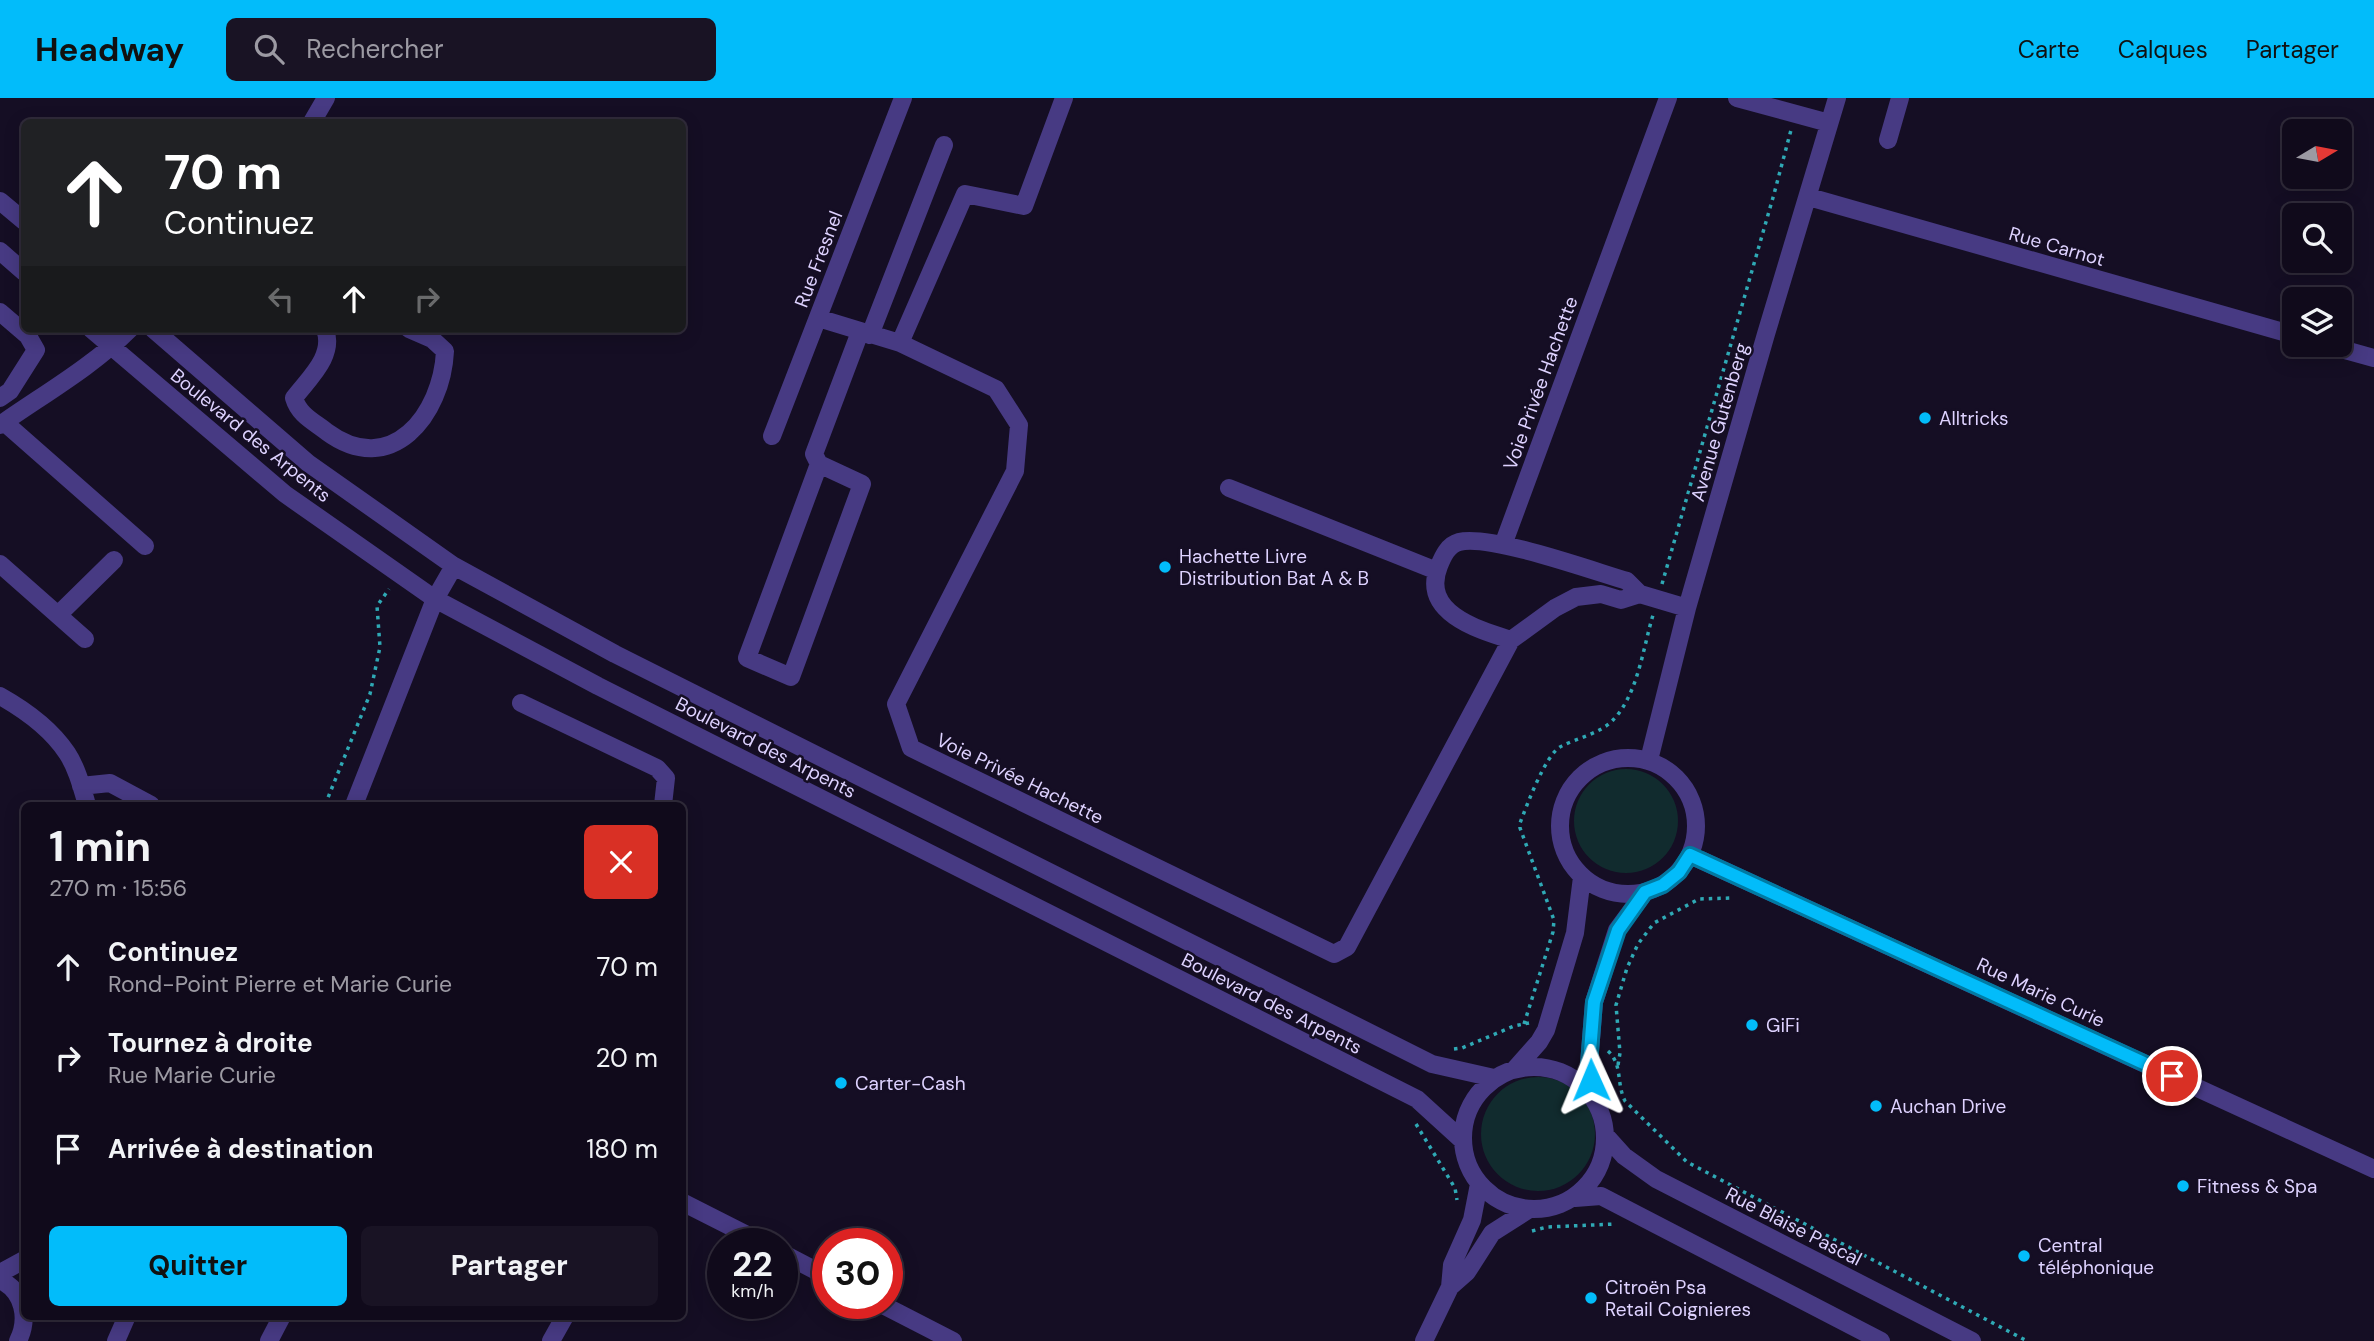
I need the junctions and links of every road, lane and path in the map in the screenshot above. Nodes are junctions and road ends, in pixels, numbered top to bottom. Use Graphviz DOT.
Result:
graph roads {
  1 [pos="326,98"];
  2 [pos="903,98"];
  3 [pos="1064,98"];
  4 [pos="1668,98"];
  5 [pos="1737,98"];
  6 [pos="1837,98"];
  7 [pos="1899,98"];
  8 [pos="1796,112"];
  9 [pos="314,119"];
  10 [pos="1829,123"];
  11 [pos="1888,140"];
  12 [pos="944,145"];
  13 [pos="1809,197"];
  14 [pos="0,201"];
  15 [pos="21,218"];
  16 [pos="0,251"];
  17 [pos="21,269"];
  18 [pos="0,312"];
  19 [pos="818,318"];
  20 [pos="21,330"];
  21 [pos="2282,332"];
  22 [pos="24,333"];
  23 [pos="96,333"];
  24 [pos="126,333"];
  25 [pos="158,333"];
  26 [pos="326,333"];
  27 [pos="418,333"];
  28 [pos="865,333"];
  29 [pos="900,343"];
  30 [pos="112,347"];
  31 [pos="2352,352"];
  32 [pos="2374,358"];
  33 [pos="5,395"];
  34 [pos="20,411"];
  35 [pos="2,423"];
  36 [pos="772,436"];
  37 [pos="819,464"];
  38 [pos="1229,488"];
  39 [pos="1503,545"];
  40 [pos="145,546"];
  41 [pos="114,560"];
  42 [pos="0,564"];
  43 [pos="454,566"];
  44 [pos="1437,571"];
  45 [pos="400,573"];
  46 [pos="1649,596"];
  47 [pos="435,599"];
  48 [pos="1687,608"];
  49 [pos="58,615"];
  50 [pos="85,639"];
  51 [pos="1511,640"];
  52 [pos="0,696"];
  53 [pos="521,704"];
  54 [pos="1649,760"];
  55 [pos="81,786"];
  56 [pos="86,802"];
  57 [pos="145,802"];
  58 [pos="326,802"];
  59 [pos="355,802"];
  60 [pos="663,802"];
  61 [pos="1690,855"];
  62 [pos="1582,877"];
  63 [pos="1645,892"];
  64 [pos="1732,898"];
  65 [pos="1602,1049"];
  66 [pos="1450,1050"];
  67 [pos="1618,1065"];
  68 [pos="1516,1069"];
  69 [pos="1494,1079"];
  70 [pos="1592,1095"];
  71 [pos="1416,1124"];
  72 [pos="1606,1136"];
  73 [pos="1462,1140"];
  74 [pos="2374,1169"];
  75 [pos="1479,1184"];
  76 [pos="1575,1198"];
  77 [pos="1457,1200"];
  78 [pos="686,1204"];
  79 [pos="1528,1210"];
  80 [pos="1619,1224"];
  81 [pos="733,1228"];
  82 [pos="1525,1233"];
  83 [pos="21,1262"];
  84 [pos="0,1273"];
  85 [pos="0,1280"];
  86 [pos="1450,1287"];
  87 [pos="21,1299"];
  88 [pos="903,1315"];
  89 [pos="125,1320"];
  90 [pos="280,1320"];
  91 [pos="563,1320"];
  92 [pos="116,1341"];
  93 [pos="269,1341"];
  94 [pos="551,1341"];
  95 [pos="953,1341"];
  96 [pos="1424,1341"];
  97 [pos="1881,1341"];
  98 [pos="1972,1341"];
  99 [pos="2027,1341"];
  1 -- 9 [label="street"];
  2 -- 19 [label="street, Rue Fresnel"];
  3 -- 29 [label="street"];
  4 -- 39 [label="street, Voie Privée Hachette"];
  5 -- 8 [label="street"];
  6 -- 10 [label="street, Avenue Gutenberg"];
  7 -- 11 [label="street"];
  8 -- 10 [label="street"];
  8 -- 46 [label="path"];
  10 -- 13 [label="street, Avenue Gutenberg"];
  12 -- 28 [label="street"];
  13 -- 21 [label="street, Rue Carnot"];
  13 -- 48 [label="street, Avenue Gutenberg"];
  14 -- 15 [label="street"];
  16 -- 17 [label="street"];
  18 -- 20 [label="street"];
  19 -- 28 [label="street"];
  19 -- 36 [label="street, Rue Fresnel"];
  22 -- 33 [label="street"];
  23 -- 30 [label="street, Boulevard des Arpents"];
  24 -- 30 [label="street"];
  25 -- 43 [label="street, Boulevard des Arpents"];
  26 -- 27 [label="street"];
  28 -- 29 [label="street"];
  28 -- 37 [label="street"];
  29 -- 51 [label="street, Voie Privée Hachette"];
  30 -- 34 [label="street"];
  30 -- 45 [label="street, Boulevard des Arpents"];
  31 -- 32 [label="street"];
  33 -- 34 [label="street"];
  34 -- 35 [label="street"];
  35 -- 40 [label="street"];
  37 -- 37 [label="street"];
  38 -- 44 [label="street"];
  39 -- 44 [label="street"];
  39 -- 46 [label="street, Voie Privée Hachette"];
  41 -- 49 [label="street"];
  42 -- 49 [label="street"];
  43 -- 47 [label="street"];
  43 -- 69 [label="street, Boulevard des Arpents"];
  44 -- 51 [label="street"];
  45 -- 47 [label="street, Boulevard des Arpents"];
  45 -- 58 [label="path"];
  46 -- 48 [label="street, Voie Privée Hachette"];
  46 -- 51 [label="street, Voie Privée Hachette"];
  46 -- 66 [label="path"];
  47 -- 59 [label="street"];
  47 -- 73 [label="street, Boulevard des Arpents"];
  48 -- 54 [label="street, Avenue Gutenberg"];
  49 -- 50 [label="street"];
  52 -- 55 [label="street"];
  53 -- 60 [label="street"];
  54 -- 61 [label="street"];
  54 -- 62 [label="street"];
  55 -- 56 [label="street"];
  55 -- 57 [label="street"];
  61 -- 63 [label="street"];
  61 -- 74 [label="street, Rue Marie Curie"];
  62 -- 63 [label="street"];
  62 -- 68 [label="street"];
  63 -- 70 [label="street"];
  64 -- 67 [label="path"];
  65 -- 67 [label="path"];
  67 -- 99 [label="path"];
  68 -- 69 [label="street"];
  68 -- 70 [label="street"];
  69 -- 73 [label="street"];
  70 -- 72 [label="street"];
  71 -- 77 [label="path"];
  72 -- 76 [label="street"];
  72 -- 98 [label="street, Rue Blaise Pascal"];
  73 -- 75 [label="street"];
  75 -- 79 [label="street"];
  75 -- 86 [label="street"];
  76 -- 79 [label="street"];
  76 -- 97 [label="street"];
  78 -- 81 [label="street"];
  79 -- 86 [label="street"];
  80 -- 82 [label="path"];
  83 -- 84 [label="street"];
  85 -- 87 [label="street"];
  86 -- 96 [label="street"];
  88 -- 95 [label="street"];
  89 -- 92 [label="street"];
  90 -- 93 [label="street"];
  91 -- 94 [label="street"];
}
